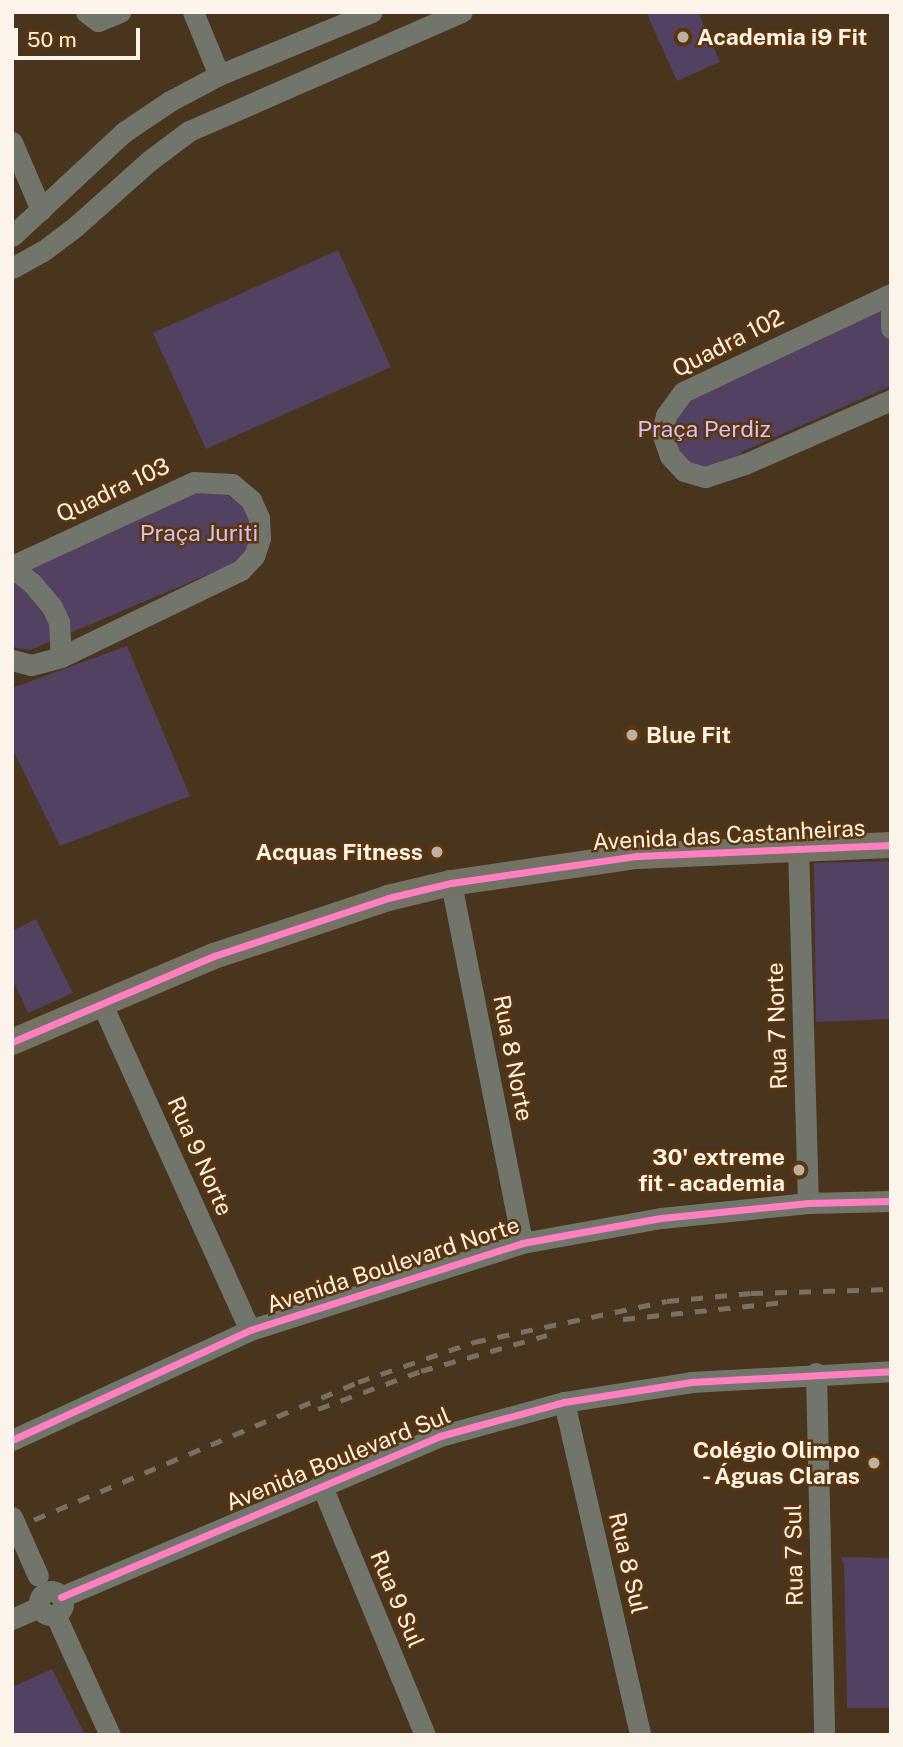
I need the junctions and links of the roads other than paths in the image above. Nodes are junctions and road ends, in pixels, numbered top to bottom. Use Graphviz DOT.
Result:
graph roads {
  1 [pos="86,12"];
  2 [pos="120,12"];
  3 [pos="193,12"];
  4 [pos="372,12"];
  5 [pos="462,12"];
  6 [pos="296,44"];
  7 [pos="219,75"];
  8 [pos="312,76"];
  9 [pos="12,142"];
  10 [pos="41,210"];
  11 [pos="12,236"];
  12 [pos="12,268"];
  13 [pos="891,294"];
  14 [pos="891,311"];
  15 [pos="891,328"];
  16 [pos="891,400"];
  17 [pos="12,567"];
  18 [pos="61,657"];
  19 [pos="12,660"];
  20 [pos="891,845"];
  21 [pos="798,847"];
  22 [pos="451,883"];
  23 [pos="101,1002"];
  24 [pos="12,1042"];
  25 [pos="891,1201"];
  26 [pos="808,1203"];
  27 [pos="522,1242"];
  28 [pos="250,1331"];
  29 [pos="891,1371"];
  30 [pos="816,1373"];
  31 [pos="564,1402"];
  32 [pos="12,1440"];
  33 [pos="321,1484"];
  34 [pos="12,1517"];
  35 [pos="48,1597"];
  36 [pos="12,1619"];
  37 [pos="110,1735"];
  38 [pos="425,1735"];
  39 [pos="640,1735"];
  40 [pos="824,1735"];
  1 -- 2 [label="street"];
  3 -- 7 [label="street"];
  4 -- 6 [label="street"];
  5 -- 8 [label="street"];
  6 -- 7 [label="street"];
  6 -- 8 [label="street"];
  7 -- 10 [label="street"];
  8 -- 12 [label="street"];
  9 -- 10 [label="street"];
  10 -- 11 [label="street"];
  13 -- 16 [label="street, Quadra 102"];
  14 -- 15 [label="street"];
  17 -- 18 [label="street, Quadra 103"];
  17 -- 18 [label="street, Quadra 103"];
  18 -- 19 [label="street, Quadra 103"];
  20 -- 21 [label="main road, Avenida das Castanheiras"];
  21 -- 22 [label="main road, Avenida das Castanheiras"];
  21 -- 26 [label="street, Rua 7 Norte"];
  22 -- 23 [label="main road, Avenida das Castanheiras"];
  22 -- 27 [label="street, Rua 8 Norte"];
  23 -- 24 [label="main road, Avenida das Castanheiras"];
  23 -- 28 [label="street, Rua 9 Norte"];
  25 -- 26 [label="street, Avenida Boulevard Norte"];
  26 -- 27 [label="street, Avenida Boulevard Norte"];
  27 -- 28 [label="street, Avenida Boulevard Norte"];
  28 -- 32 [label="street, Avenida Boulevard Norte"];
  29 -- 30 [label="street, Avenida Boulevard Sul"];
  30 -- 31 [label="street, Avenida Boulevard Sul"];
  30 -- 40 [label="street, Rua 7 Sul"];
  31 -- 33 [label="street, Avenida Boulevard Sul"];
  31 -- 39 [label="street, Rua 8 Sul"];
  33 -- 35 [label="street, Avenida Boulevard Sul"];
  33 -- 38 [label="street, Rua 9 Sul"];
  34 -- 35 [label="street, bridge"];
  35 -- 36 [label="street, Avenida Boulevard Sul"];
  35 -- 37 [label="street"];
}
